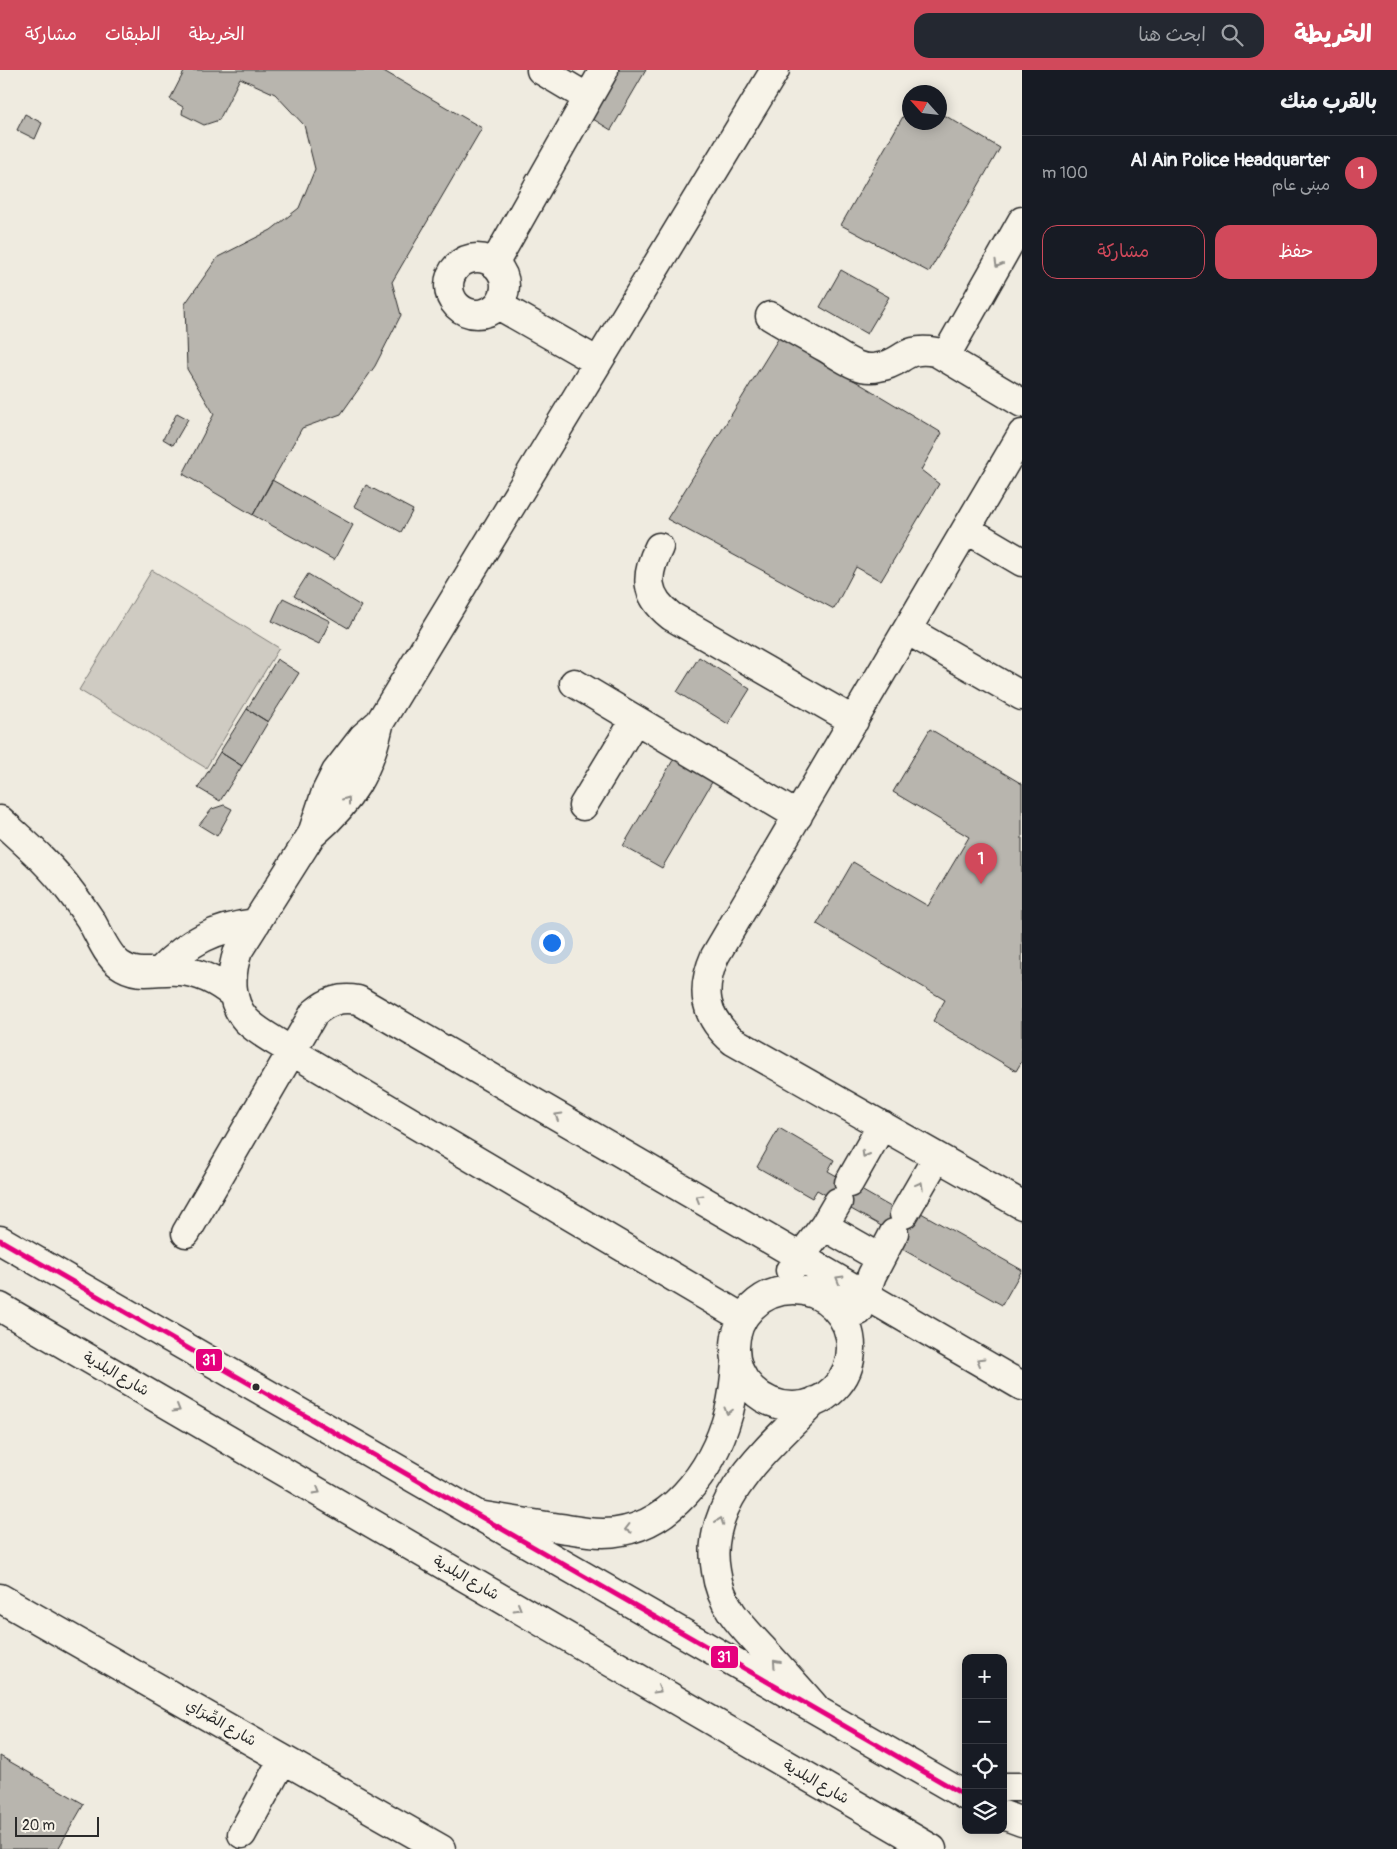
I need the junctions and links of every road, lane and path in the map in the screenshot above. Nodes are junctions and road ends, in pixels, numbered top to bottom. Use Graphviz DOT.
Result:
graph roads {
  1 [pos="540,70"];
  2 [pos="604,70"];
  3 [pos="775,70"];
  4 [pos="588,98"];
  5 [pos="1022,221"];
  6 [pos="494,264"];
  7 [pos="498,305"];
  8 [pos="770,316"];
  9 [pos="945,357"];
  10 [pos="598,362"];
  11 [pos="1022,403"];
  12 [pos="1022,434"];
  13 [pos="966,529"];
  14 [pos="659,547"];
  15 [pos="1022,562"];
  16 [pos="907,630"];
  17 [pos="574,684"];
  18 [pos="1022,696"];
  19 [pos="635,720"];
  20 [pos="854,721"];
  21 [pos="583,806"];
  22 [pos="798,816"];
  23 [pos="0,820"];
  24 [pos="256,923"];
  25 [pos="160,971"];
  26 [pos="234,995"];
  27 [pos="291,1051"];
  28 [pos="882,1125"];
  29 [pos="937,1157"];
  30 [pos="1022,1205"];
  31 [pos="824,1226"];
  32 [pos="186,1233"];
  33 [pos="0,1240"];
  34 [pos="801,1257"];
  35 [pos="880,1258"];
  36 [pos="864,1294"];
  37 [pos="764,1297"];
  38 [pos="0,1307"];
  39 [pos="742,1318"];
  40 [pos="851,1349"];
  41 [pos="736,1363"];
  42 [pos="1022,1386"];
  43 [pos="815,1401"];
  44 [pos="476,1515"];
  45 [pos="0,1598"];
  46 [pos="820,1712"];
  47 [pos="283,1759"];
  48 [pos="1007,1787"];
  49 [pos="1022,1787"];
  50 [pos="960,1790"];
  51 [pos="1007,1816"];
  52 [pos="1022,1822"];
  53 [pos="895,1828"];
  54 [pos="242,1834"];
  55 [pos="441,1849"];
  56 [pos="914,1849"];
  57 [pos="932,1849"];
  1 -- 4 [label="main road"];
  2 -- 4 [label="main road"];
  3 -- 10 [label="main road"];
  4 -- 6 [label="main road"];
  5 -- 9 [label="main road, one-way"];
  6 -- 7 [label="main road"];
  6 -- 7 [label="main road"];
  7 -- 10 [label="main road"];
  8 -- 9 [label="main road"];
  9 -- 11 [label="main road"];
  10 -- 24 [label="main road"];
  12 -- 13 [label="main road"];
  13 -- 15 [label="main road"];
  13 -- 16 [label="main road"];
  14 -- 20 [label="main road"];
  16 -- 18 [label="main road"];
  16 -- 20 [label="main road"];
  17 -- 19 [label="main road"];
  19 -- 21 [label="main road"];
  19 -- 22 [label="main road"];
  20 -- 22 [label="main road"];
  22 -- 28 [label="main road"];
  23 -- 25 [label="main road"];
  24 -- 25 [label="main road"];
  24 -- 26 [label="main road"];
  25 -- 26 [label="main road"];
  26 -- 27 [label="main road"];
  27 -- 32 [label="main road"];
  34 -- 27 [label="main road, one-way"];
  27 -- 39 [label="main road"];
  28 -- 29 [label="main road"];
  28 -- 31 [label="main road, one-way"];
  29 -- 30 [label="main road"];
  35 -- 29 [label="main road, one-way"];
  31 -- 34 [label="main road"];
  31 -- 35 [label="main road"];
  33 -- 44 [label="main road"];
  36 -- 34 [label="main road, one-way"];
  34 -- 37 [label="main road"];
  35 -- 36 [label="main road"];
  36 -- 40 [label="main road"];
  42 -- 36 [label="main road, one-way"];
  37 -- 39 [label="main road"];
  37 -- 40 [label="main road"];
  38 -- 53 [label="main road, شارع البلدية, one-way"];
  39 -- 41 [label="main road"];
  40 -- 43 [label="main road"];
  41 -- 43 [label="main road"];
  41 -- 44 [label="main road, one-way"];
  46 -- 43 [label="main road, one-way"];
  44 -- 46 [label="main road"];
  45 -- 47 [label="main road, شارع الصِّرَاي"];
  46 -- 50 [label="main road"];
  47 -- 54 [label="main road"];
  47 -- 55 [label="main road, شارع الصِّرَاي"];
  48 -- 49 [label="main road"];
  51 -- 52 [label="main road"];
  53 -- 56 [label="main road"];
  53 -- 57 [label="main road, شارع البلدية"];
}
